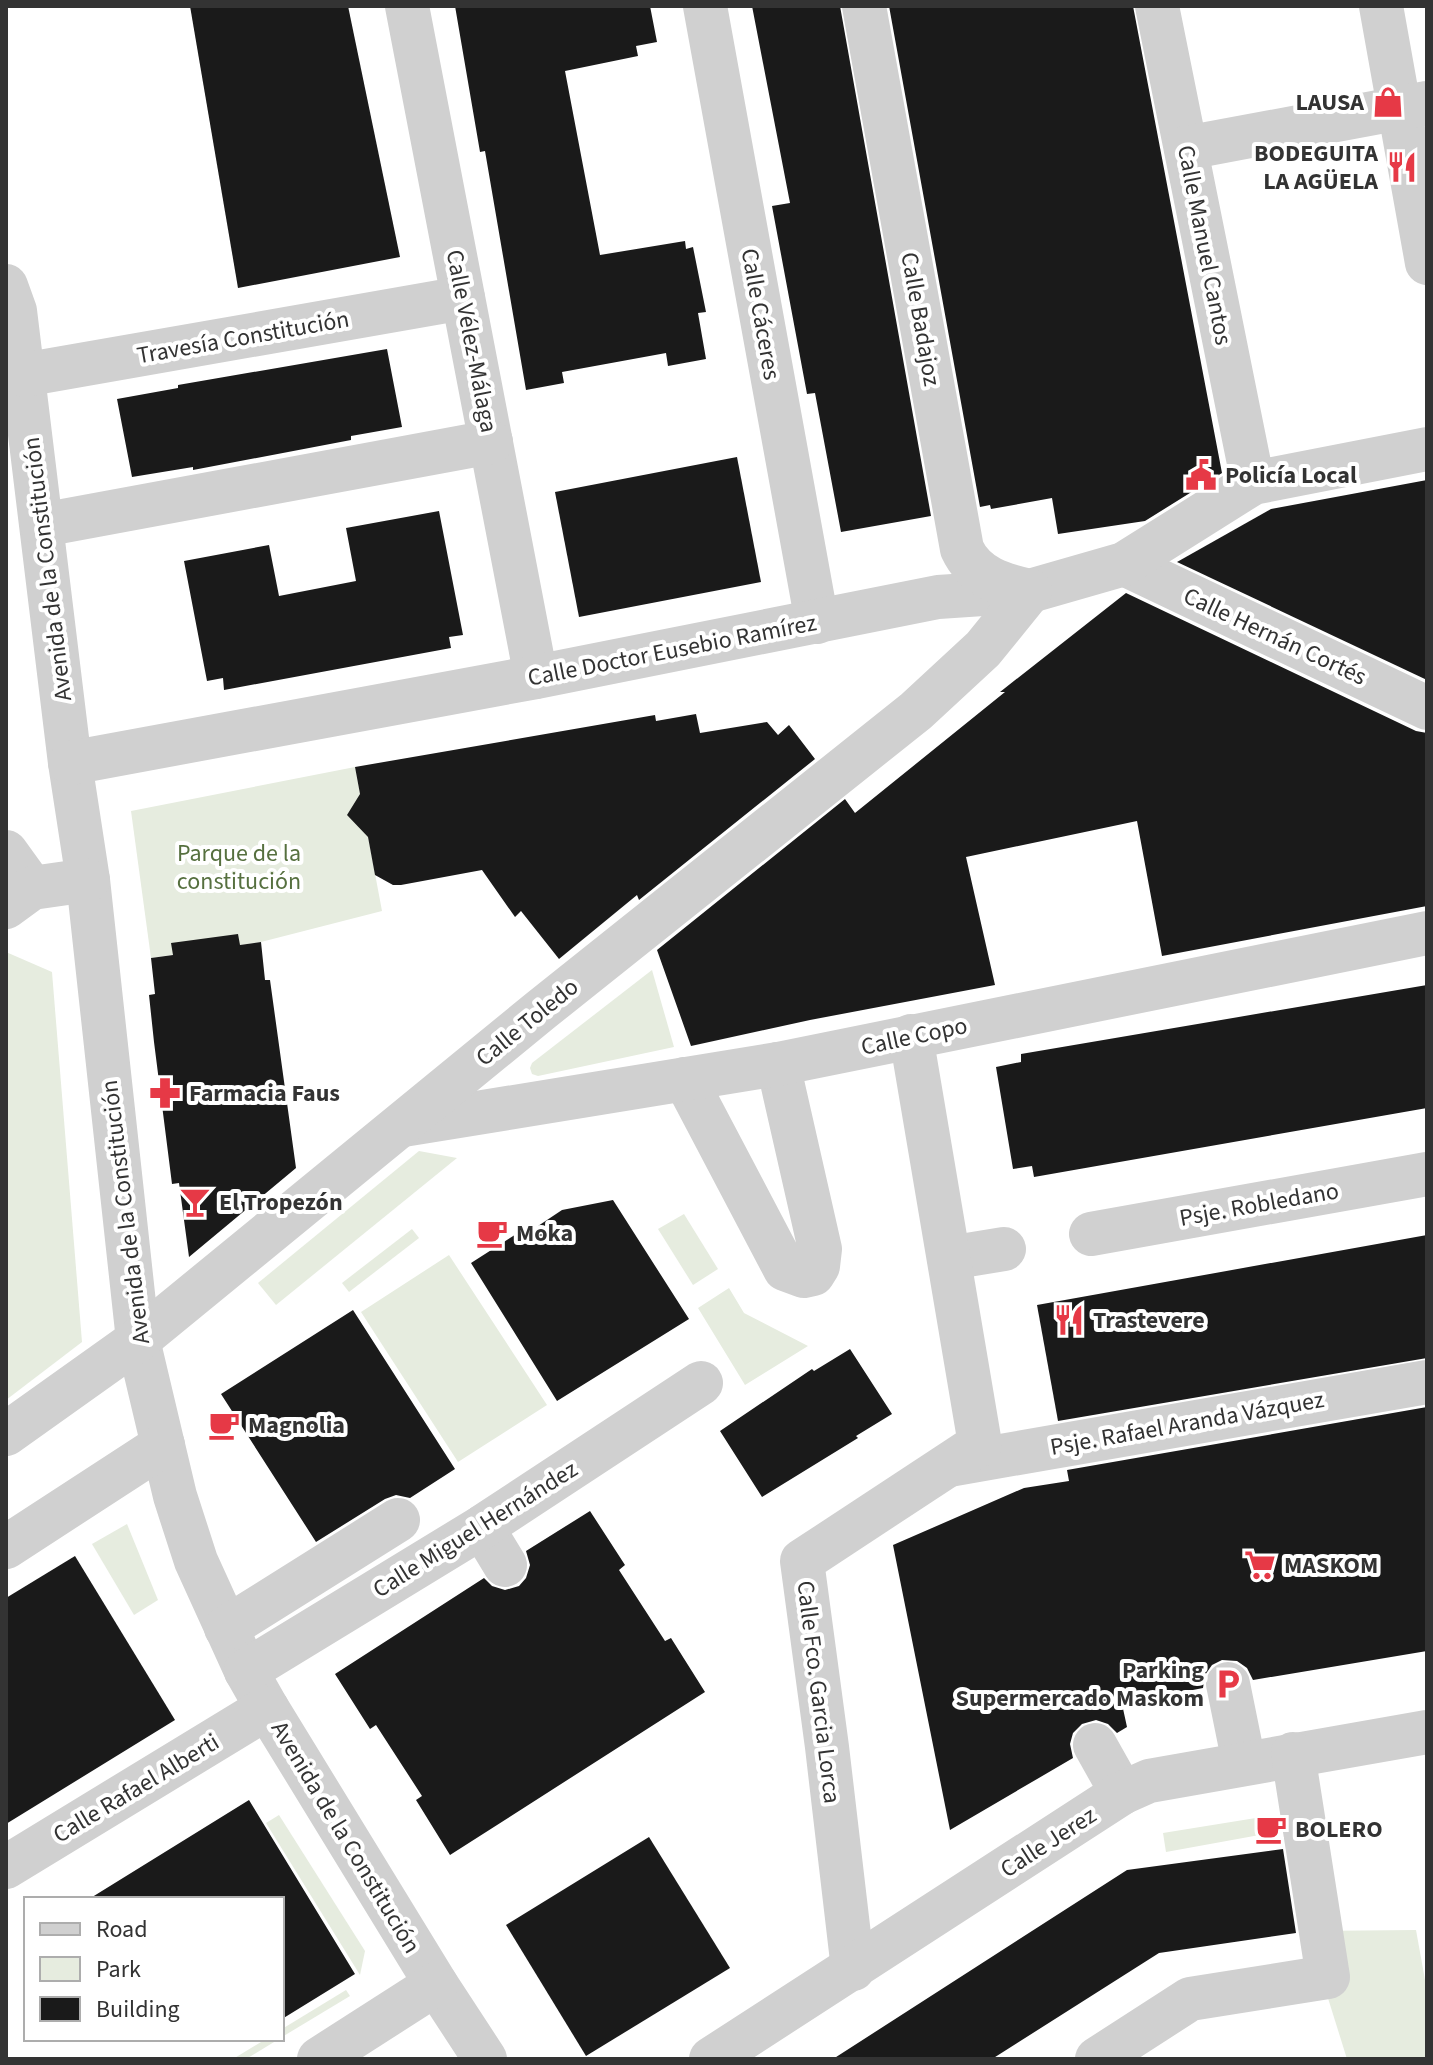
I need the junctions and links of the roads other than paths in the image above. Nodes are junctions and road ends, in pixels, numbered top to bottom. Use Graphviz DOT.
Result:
graph roads {
  1 [pos="407,6"];
  2 [pos="705,6"];
  3 [pos="864,6"];
  4 [pos="1157,6"];
  5 [pos="1381,6"];
  6 [pos="1413,106"];
  7 [pos="1186,148"];
  8 [pos="1427,263"];
  9 [pos="6,286"];
  10 [pos="463,298"];
  11 [pos="23,375"];
  12 [pos="491,442"];
  13 [pos="1427,449"];
  14 [pos="1253,483"];
  15 [pos="42,525"];
  16 [pos="1124,564"];
  17 [pos="1030,591"];
  18 [pos="817,622"];
  19 [pos="536,677"];
  20 [pos="1427,708"];
  21 [pos="70,763"];
  22 [pos="6,852"];
  23 [pos="88,880"];
  24 [pos="19,897"];
  25 [pos="1427,933"];
  26 [pos="911,1036"];
  27 [pos="778,1064"];
  28 [pos="685,1079"];
  29 [pos="399,1126"];
  30 [pos="1427,1174"];
  31 [pos="1091,1234"];
  32 [pos="1004,1249"];
  33 [pos="949,1258"];
  34 [pos="138,1340"];
  35 [pos="1427,1382"];
  36 [pos="701,1383"];
  37 [pos="6,1434"];
  38 [pos="163,1445"];
  39 [pos="947,1465"];
  40 [pos="398,1520"];
  41 [pos="482,1527"];
  42 [pos="6,1547"];
  43 [pos="505,1565"];
  44 [pos="226,1628"];
  45 [pos="246,1671"];
  46 [pos="1228,1684"];
  47 [pos="267,1708"];
  48 [pos="1427,1732"];
  49 [pos="1095,1745"];
  50 [pos="1293,1754"];
  51 [pos="1244,1763"];
  52 [pos="1122,1793"];
  53 [pos="6,1867"];
  54 [pos="853,1969"];
  55 [pos="436,1984"];
  56 [pos="319,2059"];
  57 [pos="485,2059"];
  58 [pos="711,2059"];
  59 [pos="1097,2059"];
  1 -- 10 [label="street, Calle Vélez-Málaga"];
  2 -- 18 [label="street, Calle Cáceres"];
  3 -- 17 [label="street, Calle Badajoz"];
  4 -- 7 [label="street, Calle Manuel Cantos"];
  5 -- 6 [label="street"];
  6 -- 7 [label="street"];
  6 -- 8 [label="street"];
  7 -- 14 [label="street, Calle Manuel Cantos"];
  9 -- 11 [label="street, Avenida de la Constitución"];
  10 -- 11 [label="street, Travesía Constitución"];
  10 -- 12 [label="street, Calle Vélez-Málaga"];
  11 -- 15 [label="street, Avenida de la Constitución"];
  12 -- 15 [label="street"];
  12 -- 19 [label="street, Calle Vélez-Málaga"];
  13 -- 14 [label="street"];
  14 -- 16 [label="street, Calle Doctor Eusebio Ramírez"];
  15 -- 21 [label="street, Avenida de la Constitución"];
  16 -- 17 [label="street, Calle Doctor Eusebio Ramírez"];
  16 -- 20 [label="street, Calle Hernán Cortés"];
  17 -- 18 [label="street, Calle Doctor Eusebio Ramírez"];
  17 -- 29 [label="street, Calle Toledo"];
  18 -- 19 [label="street, Calle Doctor Eusebio Ramírez"];
  19 -- 21 [label="street, Calle Doctor Eusebio Ramírez"];
  21 -- 23 [label="street, Avenida de la Constitución"];
  22 -- 24 [label="street"];
  23 -- 24 [label="street"];
  23 -- 34 [label="street, Avenida de la Constitución"];
  25 -- 26 [label="street, Calle Copo"];
  26 -- 27 [label="street, Calle Copo"];
  26 -- 33 [label="street, Calle Fco. Garcia Lorca"];
  27 -- 28 [label="street, Calle Copo"];
  27 -- 28 [label="street"];
  28 -- 29 [label="street, Calle Copo"];
  29 -- 34 [label="street, Calle Toledo"];
  30 -- 31 [label="street, Psje. Robledano"];
  32 -- 33 [label="street"];
  33 -- 39 [label="street, Calle Fco. Garcia Lorca"];
  34 -- 37 [label="street, Calle Toledo"];
  34 -- 38 [label="street, Avenida de la Constitución"];
  35 -- 39 [label="street, Psje. Rafael Aranda Vázquez"];
  36 -- 41 [label="street, Calle Miguel Hernández"];
  38 -- 42 [label="street"];
  38 -- 44 [label="street, Avenida de la Constitución"];
  39 -- 54 [label="street, Calle Fco. Garcia Lorca"];
  40 -- 44 [label="street"];
  41 -- 43 [label="street"];
  41 -- 45 [label="street, Calle Miguel Hernández"];
  44 -- 45 [label="street, Avenida de la Constitución"];
  45 -- 47 [label="street, Avenida de la Constitución"];
  46 -- 51 [label="street"];
  47 -- 53 [label="street, Calle Rafael Alberti"];
  47 -- 55 [label="street, Avenida de la Constitución"];
  48 -- 50 [label="street, Calle Jerez"];
  49 -- 52 [label="street"];
  50 -- 51 [label="street, Calle Jerez"];
  50 -- 59 [label="street"];
  51 -- 52 [label="street, Calle Jerez"];
  52 -- 54 [label="street, Calle Jerez"];
  54 -- 58 [label="street, Calle Jerez"];
  55 -- 56 [label="street"];
  55 -- 57 [label="street, Avenida de la Constitución"];
}
